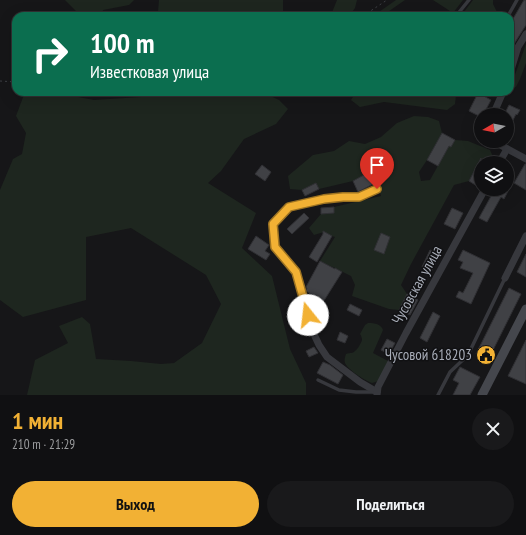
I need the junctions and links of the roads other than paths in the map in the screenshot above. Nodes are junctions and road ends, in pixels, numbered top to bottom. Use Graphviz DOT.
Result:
graph roads {
  1 [pos="469,0"];
  2 [pos="517,0"];
  3 [pos="459,12"];
  4 [pos="510,12"];
  5 [pos="526,34"];
  6 [pos="514,60"];
  7 [pos="501,96"];
  8 [pos="496,108"];
  9 [pos="507,148"];
  10 [pos="503,156"];
  11 [pos="526,159"];
  12 [pos="377,189"];
  13 [pos="480,196"];
  14 [pos="526,236"];
  15 [pos="505,278"];
  16 [pos="526,309"];
  17 [pos="318,380"];
  18 [pos="377,394"];
  19 [pos="438,395"];
  20 [pos="482,395"];
  1 -- 3 [label="lane"];
  2 -- 4 [label="lane"];
  5 -- 6 [label="street"];
  7 -- 8 [label="street"];
  9 -- 10 [label="street"];
  9 -- 11 [label="street"];
  12 -- 18 [label="street"];
  13 -- 18 [label="street, Чусовская улица"];
  14 -- 15 [label="street"];
  15 -- 19 [label="lane"];
  16 -- 20 [label="street"];
  17 -- 18 [label="lane"];
}
